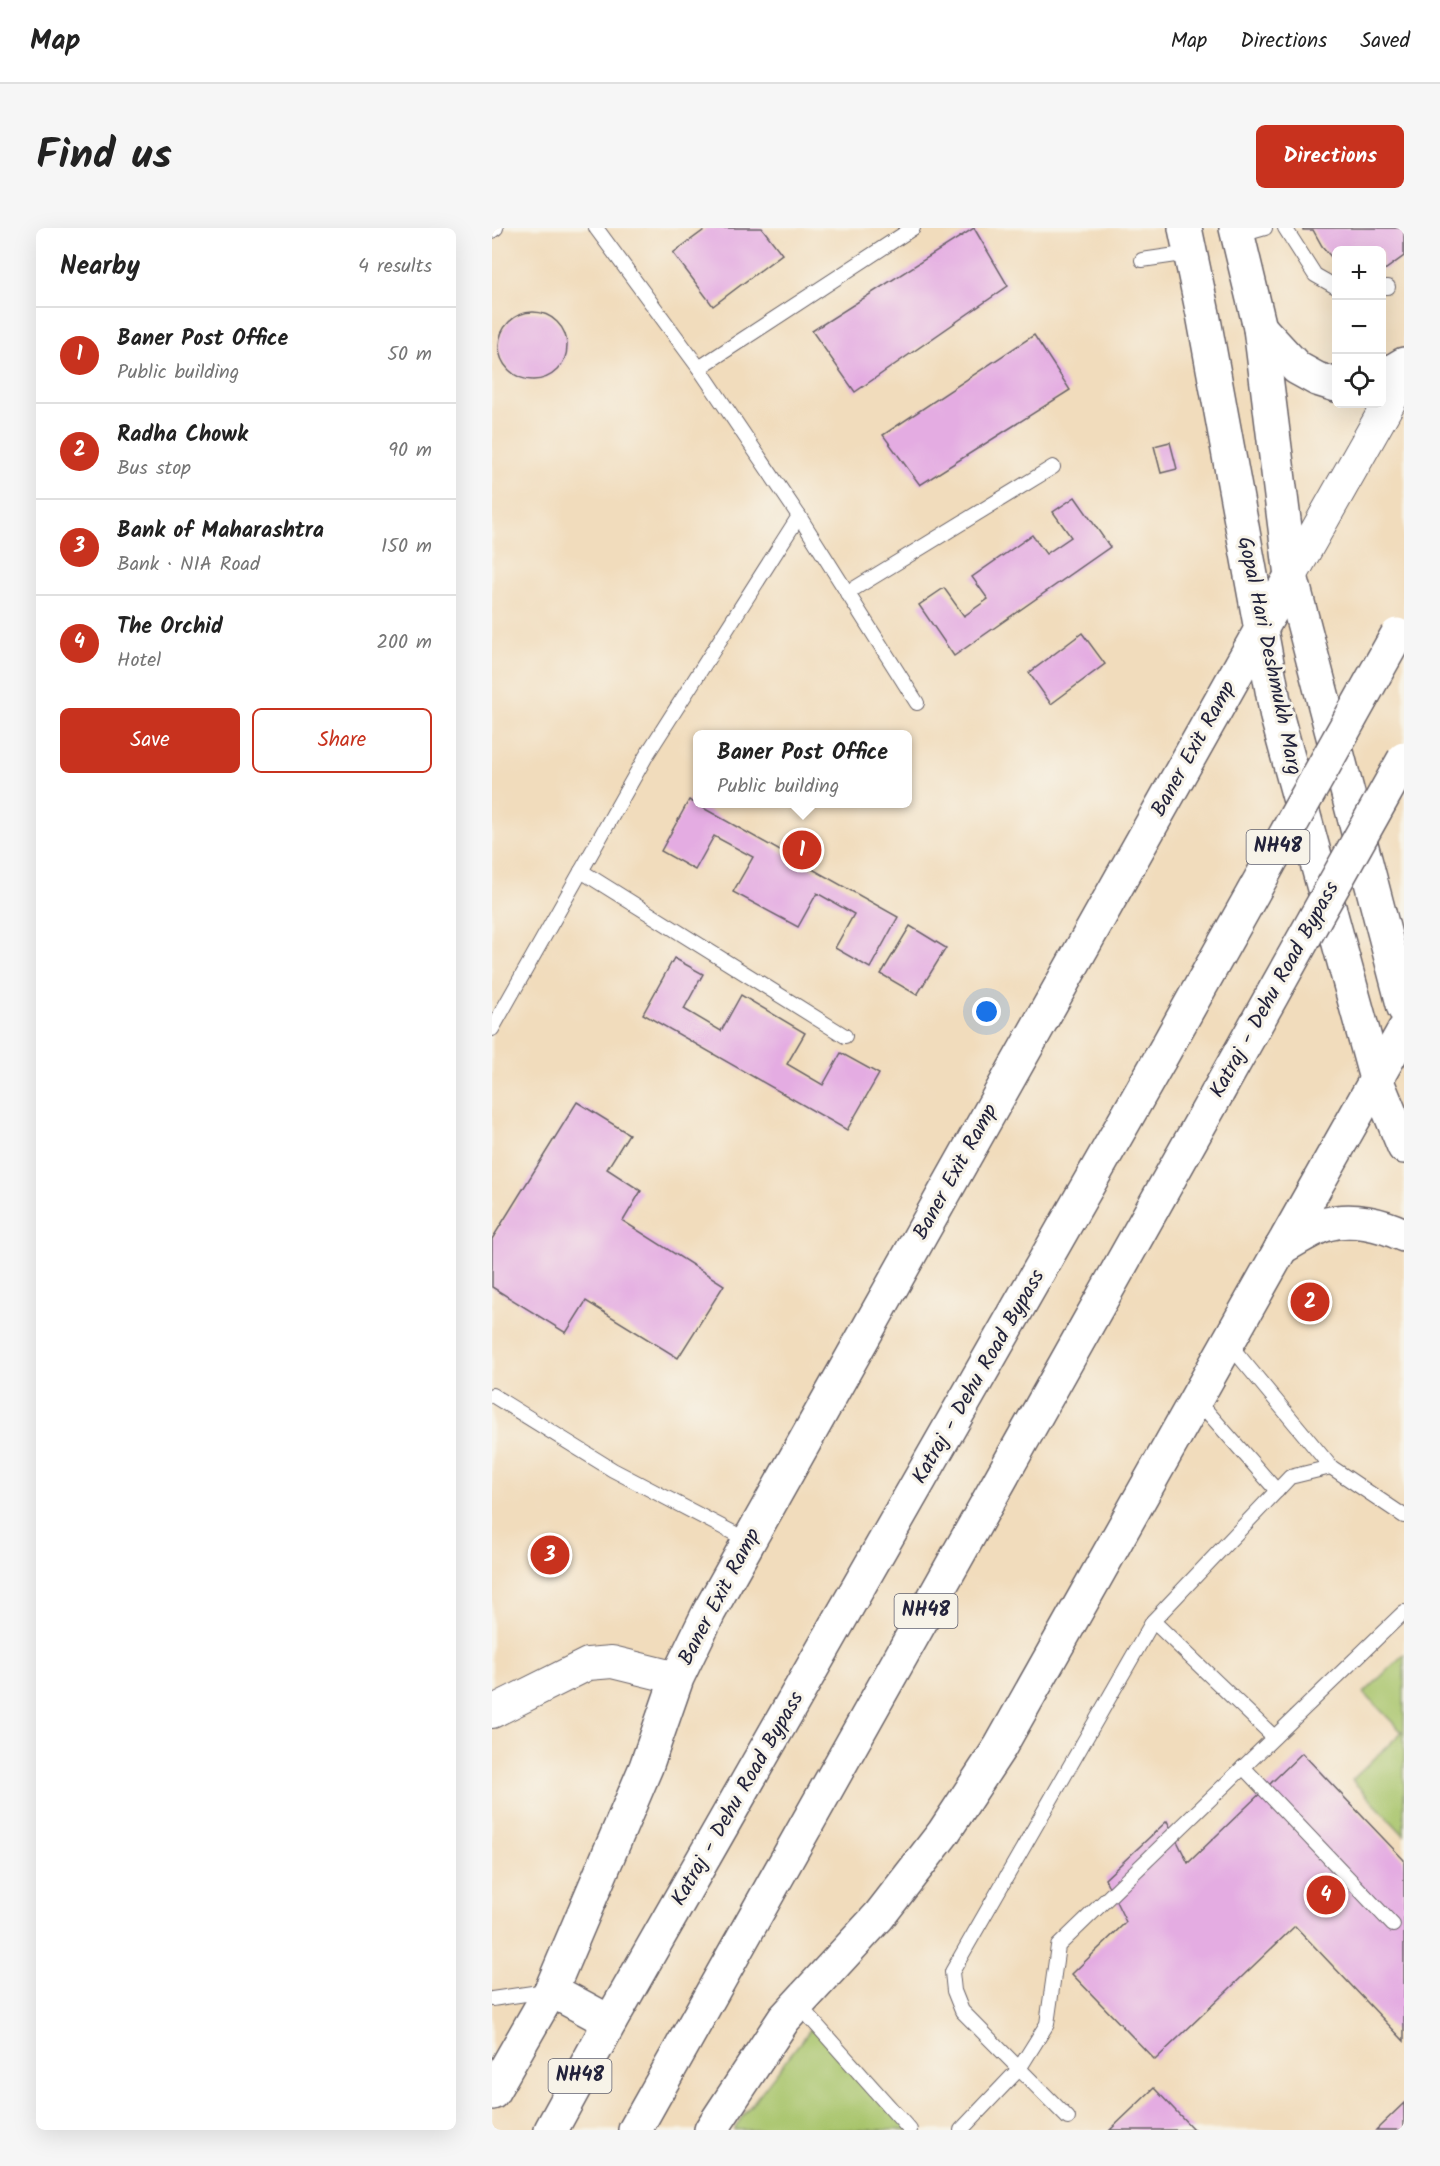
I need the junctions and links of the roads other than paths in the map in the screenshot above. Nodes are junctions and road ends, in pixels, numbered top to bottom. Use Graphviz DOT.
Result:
graph roads {
  1 [pos="496,228"];
  2 [pos="596,228"];
  3 [pos="913,228"];
  4 [pos="1285,228"];
  5 [pos="492,231"];
  6 [pos="1246,231"];
  7 [pos="1187,241"];
  8 [pos="1142,260"];
  9 [pos="1332,285"];
  10 [pos="1260,328"];
  11 [pos="1404,364"];
  12 [pos="699,368"];
  13 [pos="1386,375"];
  14 [pos="1404,375"];
  15 [pos="1332,384"];
  16 [pos="1053,467"];
  17 [pos="799,516"];
  18 [pos="1291,576"];
  19 [pos="847,593"];
  20 [pos="1400,629"];
  21 [pos="1261,630"];
  22 [pos="917,703"];
  23 [pos="1404,759"];
  24 [pos="581,871"];
  25 [pos="1404,1008"];
  26 [pos="492,1029"];
  27 [pos="1404,1030"];
  28 [pos="844,1036"];
  29 [pos="1376,1079"];
  30 [pos="1404,1147"];
  31 [pos="1404,1235"];
  32 [pos="1281,1248"];
  33 [pos="1228,1343"];
  34 [pos="492,1395"];
  35 [pos="1196,1398"];
  36 [pos="1331,1467"];
  37 [pos="1277,1491"];
  38 [pos="1404,1516"];
  39 [pos="748,1541"];
  40 [pos="1404,1612"];
  41 [pos="1153,1621"];
  42 [pos="677,1678"];
  43 [pos="492,1712"];
  44 [pos="1274,1737"];
  45 [pos="1244,1767"];
  46 [pos="1393,1925"];
  47 [pos="551,1990"];
  48 [pos="492,1999"];
  49 [pos="798,2004"];
  50 [pos="610,2022"];
  51 [pos="1019,2069"];
  52 [pos="492,2093"];
  53 [pos="1068,2118"];
  54 [pos="551,2130"];
  55 [pos="634,2130"];
  56 [pos="711,2130"];
  57 [pos="910,2130"];
  58 [pos="963,2130"];
  1 -- 5 [label="lane"];
  2 -- 12 [label="lane"];
  3 -- 12 [label="lane"];
  4 -- 9 [label="lane"];
  6 -- 10 [label="main road, Gopal Hari Deshmukh Marg"];
  7 -- 8 [label="lane"];
  7 -- 21 [label="main road, Gopal Hari Deshmukh Marg"];
  10 -- 15 [label="main road"];
  10 -- 18 [label="main road, Gopal Hari Deshmukh Marg"];
  11 -- 13 [label="main road"];
  12 -- 17 [label="lane"];
  14 -- 18 [label="street, Baner Exit Ramp"];
  16 -- 19 [label="lane"];
  17 -- 19 [label="lane"];
  17 -- 24 [label="lane"];
  18 -- 21 [label="main road, Baner Exit Ramp"];
  18 -- 25 [label="main road, Gopal Hari Deshmukh Marg"];
  19 -- 22 [label="lane"];
  20 -- 50 [label="main road, Katraj - Dehu Road Bypass / NH48, bridge"];
  21 -- 29 [label="main road, Gopal Hari Deshmukh Marg"];
  21 -- 39 [label="main road, Baner Exit Ramp"];
  23 -- 55 [label="main road, Katraj - Dehu Road Bypass / NH48, bridge"];
  24 -- 26 [label="lane"];
  24 -- 28 [label="lane"];
  27 -- 29 [label="main road"];
  29 -- 30 [label="main road, Gopal Hari Deshmukh Marg"];
  29 -- 32 [label="main road"];
  31 -- 32 [label="main road"];
  32 -- 33 [label="main road"];
  33 -- 35 [label="main road"];
  33 -- 36 [label="lane"];
  34 -- 39 [label="lane"];
  35 -- 37 [label="lane"];
  35 -- 49 [label="main road"];
  36 -- 37 [label="lane"];
  36 -- 38 [label="lane"];
  37 -- 41 [label="lane"];
  39 -- 42 [label="main road, Baner Exit Ramp"];
  40 -- 44 [label="lane"];
  41 -- 44 [label="lane"];
  41 -- 51 [label="lane"];
  42 -- 43 [label="street"];
  42 -- 47 [label="main road, Baner Exit Ramp"];
  44 -- 45 [label="lane"];
  45 -- 46 [label="lane"];
  45 -- 51 [label="lane"];
  47 -- 48 [label="lane"];
  47 -- 50 [label="main road"];
  47 -- 52 [label="main road, Baner Exit Ramp"];
  49 -- 56 [label="main road"];
  49 -- 57 [label="lane"];
  50 -- 54 [label="main road, Katraj - Dehu Road Bypass / NH48"];
  51 -- 53 [label="lane"];
  51 -- 58 [label="lane"];
}
